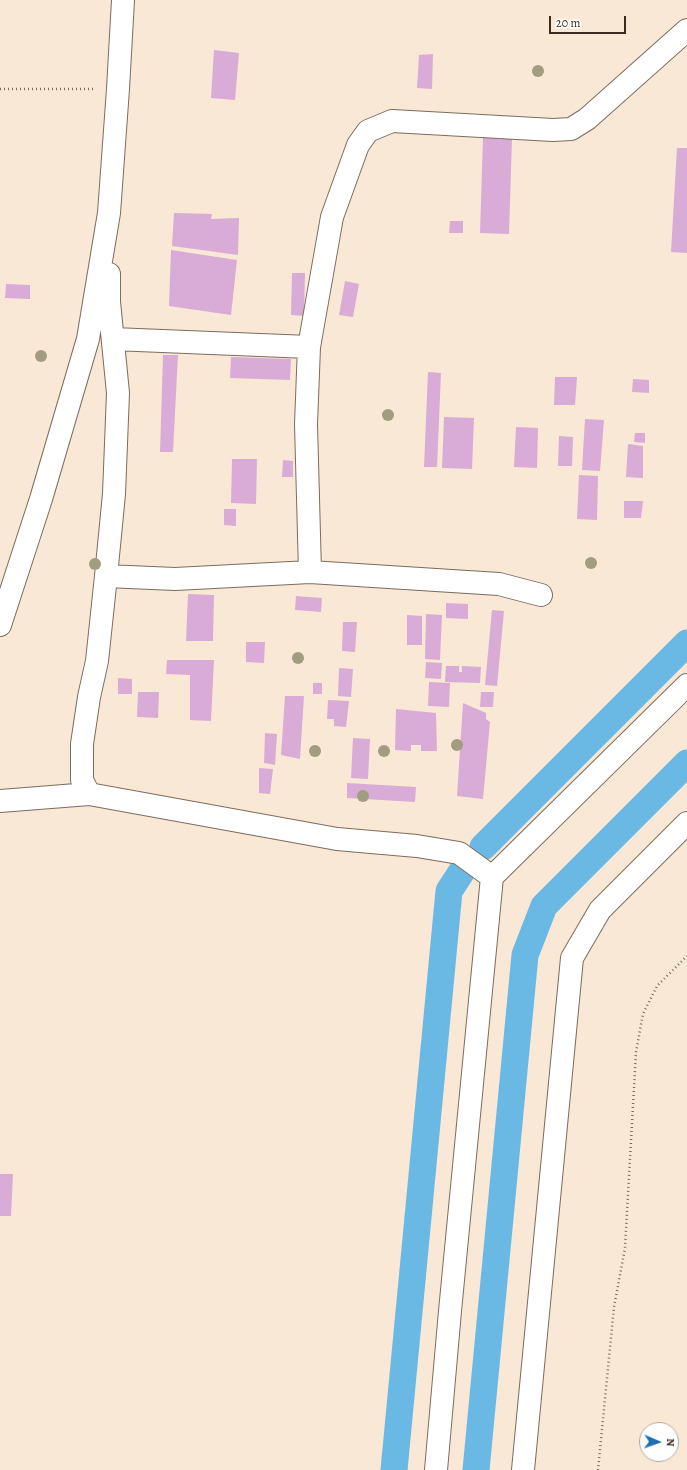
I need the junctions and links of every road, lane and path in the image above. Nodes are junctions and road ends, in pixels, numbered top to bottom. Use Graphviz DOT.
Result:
graph roads {
  1 [pos="123,0"];
  2 [pos="687,30"];
  3 [pos="0,89"];
  4 [pos="118,89"];
  5 [pos="109,213"];
  6 [pos="113,339"];
  7 [pos="309,347"];
  8 [pos="310,572"];
  9 [pos="106,576"];
  10 [pos="541,595"];
  11 [pos="0,625"];
  12 [pos="687,685"];
  13 [pos="89,794"];
  14 [pos="0,801"];
  15 [pos="687,823"];
  16 [pos="492,877"];
  17 [pos="687,956"];
  18 [pos="436,1470"];
  19 [pos="523,1470"];
  20 [pos="598,1470"];
  1 -- 4 [label="street"];
  2 -- 7 [label="street"];
  3 -- 4 [label="path"];
  4 -- 5 [label="street"];
  5 -- 6 [label="street"];
  5 -- 11 [label="street"];
  6 -- 7 [label="street"];
  6 -- 9 [label="street"];
  7 -- 8 [label="street"];
  8 -- 9 [label="street"];
  8 -- 10 [label="street"];
  9 -- 13 [label="street"];
  12 -- 16 [label="street"];
  13 -- 14 [label="street"];
  13 -- 16 [label="street"];
  15 -- 19 [label="street"];
  16 -- 18 [label="street"];
  17 -- 20 [label="path"];
}
